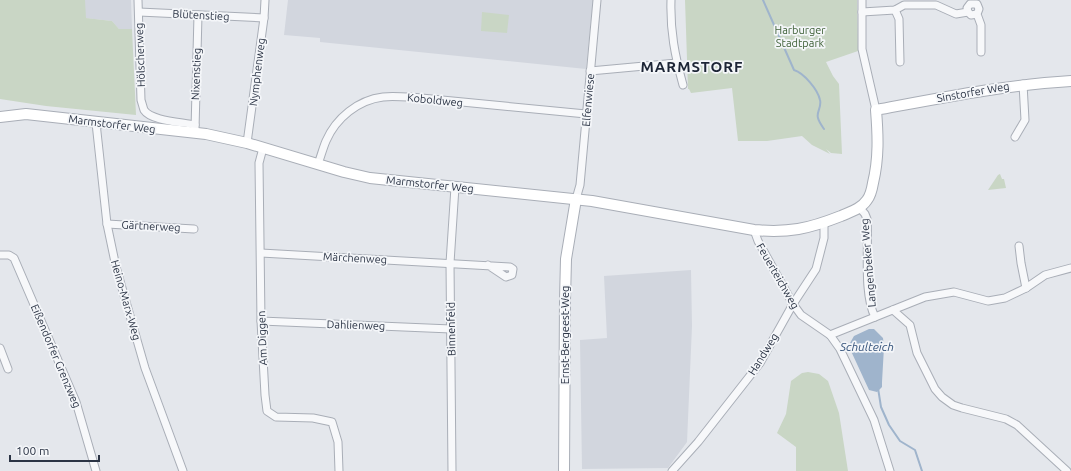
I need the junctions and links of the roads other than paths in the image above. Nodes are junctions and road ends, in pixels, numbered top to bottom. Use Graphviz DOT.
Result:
graph roads {
  1 [pos="138,0"];
  2 [pos="265,0"];
  3 [pos="597,0"];
  4 [pos="670,0"];
  5 [pos="862,0"];
  6 [pos="974,2"];
  7 [pos="895,10"];
  8 [pos="138,12"];
  9 [pos="862,12"];
  10 [pos="968,12"];
  11 [pos="977,14"];
  12 [pos="198,15"];
  13 [pos="264,18"];
  14 [pos="981,52"];
  15 [pos="677,62"];
  16 [pos="900,62"];
  17 [pos="590,71"];
  18 [pos="1071,81"];
  19 [pos="1023,84"];
  20 [pos="683,85"];
  21 [pos="144,109"];
  22 [pos="876,110"];
  23 [pos="586,114"];
  24 [pos="0,117"];
  25 [pos="96,123"];
  26 [pos="195,129"];
  27 [pos="1015,137"];
  28 [pos="247,143"];
  29 [pos="263,148"];
  30 [pos="318,164"];
  31 [pos="455,187"];
  32 [pos="576,199"];
  33 [pos="859,208"];
  34 [pos="824,223"];
  35 [pos="107,224"];
  36 [pos="194,228"];
  37 [pos="754,230"];
  38 [pos="1019,246"];
  39 [pos="261,253"];
  40 [pos="0,255"];
  41 [pos="450,263"];
  42 [pos="488,265"];
  43 [pos="1071,268"];
  44 [pos="1026,288"];
  45 [pos="793,304"];
  46 [pos="893,310"];
  47 [pos="875,317"];
  48 [pos="260,321"];
  49 [pos="451,329"];
  50 [pos="830,335"];
  51 [pos="0,348"];
  52 [pos="8,369"];
  53 [pos="96,471"];
  54 [pos="183,471"];
  55 [pos="339,471"];
  56 [pos="452,471"];
  57 [pos="564,471"];
  58 [pos="672,471"];
  59 [pos="890,471"];
  60 [pos="1067,471"];
  1 -- 8 [label="street, Hölscherweg"];
  2 -- 13 [label="street, Nymphenweg"];
  3 -- 17 [label="street, Elfenwiese"];
  4 -- 15 [label="street"];
  5 -- 9 [label="street, Langenbeker Weg"];
  6 -- 10 [label="street"];
  6 -- 11 [label="street"];
  7 -- 9 [label="street"];
  7 -- 10 [label="street"];
  7 -- 16 [label="street"];
  8 -- 12 [label="street, Blütenstieg"];
  8 -- 21 [label="street, Hölscherweg"];
  9 -- 22 [label="street, Langenbeker Weg"];
  10 -- 11 [label="street"];
  11 -- 14 [label="street"];
  12 -- 13 [label="street, Blütenstieg"];
  12 -- 26 [label="street, Nixenstieg"];
  13 -- 28 [label="street, Nymphenweg"];
  15 -- 17 [label="street"];
  15 -- 20 [label="street"];
  17 -- 23 [label="street, Elfenwiese"];
  18 -- 19 [label="street, Sinstorfer Weg"];
  19 -- 22 [label="street, Sinstorfer Weg"];
  19 -- 27 [label="street"];
  21 -- 26 [label="street, Marmstorfer Weg"];
  22 -- 33 [label="street, Langenbeker Weg"];
  23 -- 30 [label="street, Koboldweg"];
  23 -- 32 [label="street, Elfenwiese"];
  24 -- 25 [label="street, Marmstorfer Weg"];
  25 -- 26 [label="street, Marmstorfer Weg"];
  25 -- 35 [label="street, Heino-Marx-Weg"];
  26 -- 28 [label="street, Marmstorfer Weg"];
  28 -- 29 [label="street, Marmstorfer Weg"];
  29 -- 30 [label="street, Marmstorfer Weg"];
  29 -- 39 [label="street, Am Diggen"];
  30 -- 31 [label="street, Marmstorfer Weg"];
  31 -- 32 [label="street, Marmstorfer Weg"];
  31 -- 41 [label="street, Binnenfeld"];
  32 -- 37 [label="street, Marmstorfer Weg"];
  32 -- 57 [label="street, Ernst-Bergeest-Weg"];
  33 -- 34 [label="street, Marmstorfer Weg"];
  33 -- 47 [label="street, Langenbeker Weg"];
  34 -- 37 [label="street, Marmstorfer Weg"];
  34 -- 45 [label="street, Handweg"];
  35 -- 36 [label="street, Gärtnerweg"];
  35 -- 54 [label="street, Heino-Marx-Weg"];
  37 -- 45 [label="street, Feuerteichweg"];
  38 -- 44 [label="street"];
  39 -- 41 [label="street, Märchenweg"];
  39 -- 48 [label="street, Am Diggen"];
  40 -- 53 [label="street, Eißendorfer Grenzweg"];
  41 -- 42 [label="street, Märchenweg"];
  41 -- 49 [label="street, Binnenfeld"];
  43 -- 44 [label="street"];
  44 -- 46 [label="street"];
  45 -- 50 [label="street, Feuerteichweg"];
  45 -- 58 [label="street, Handweg"];
  46 -- 47 [label="street"];
  46 -- 60 [label="street"];
  47 -- 50 [label="street"];
  48 -- 49 [label="street, Dahlienweg"];
  48 -- 55 [label="street, Am Diggen"];
  49 -- 56 [label="street, Binnenfeld"];
  50 -- 59 [label="street"];
  51 -- 52 [label="street"];
}
